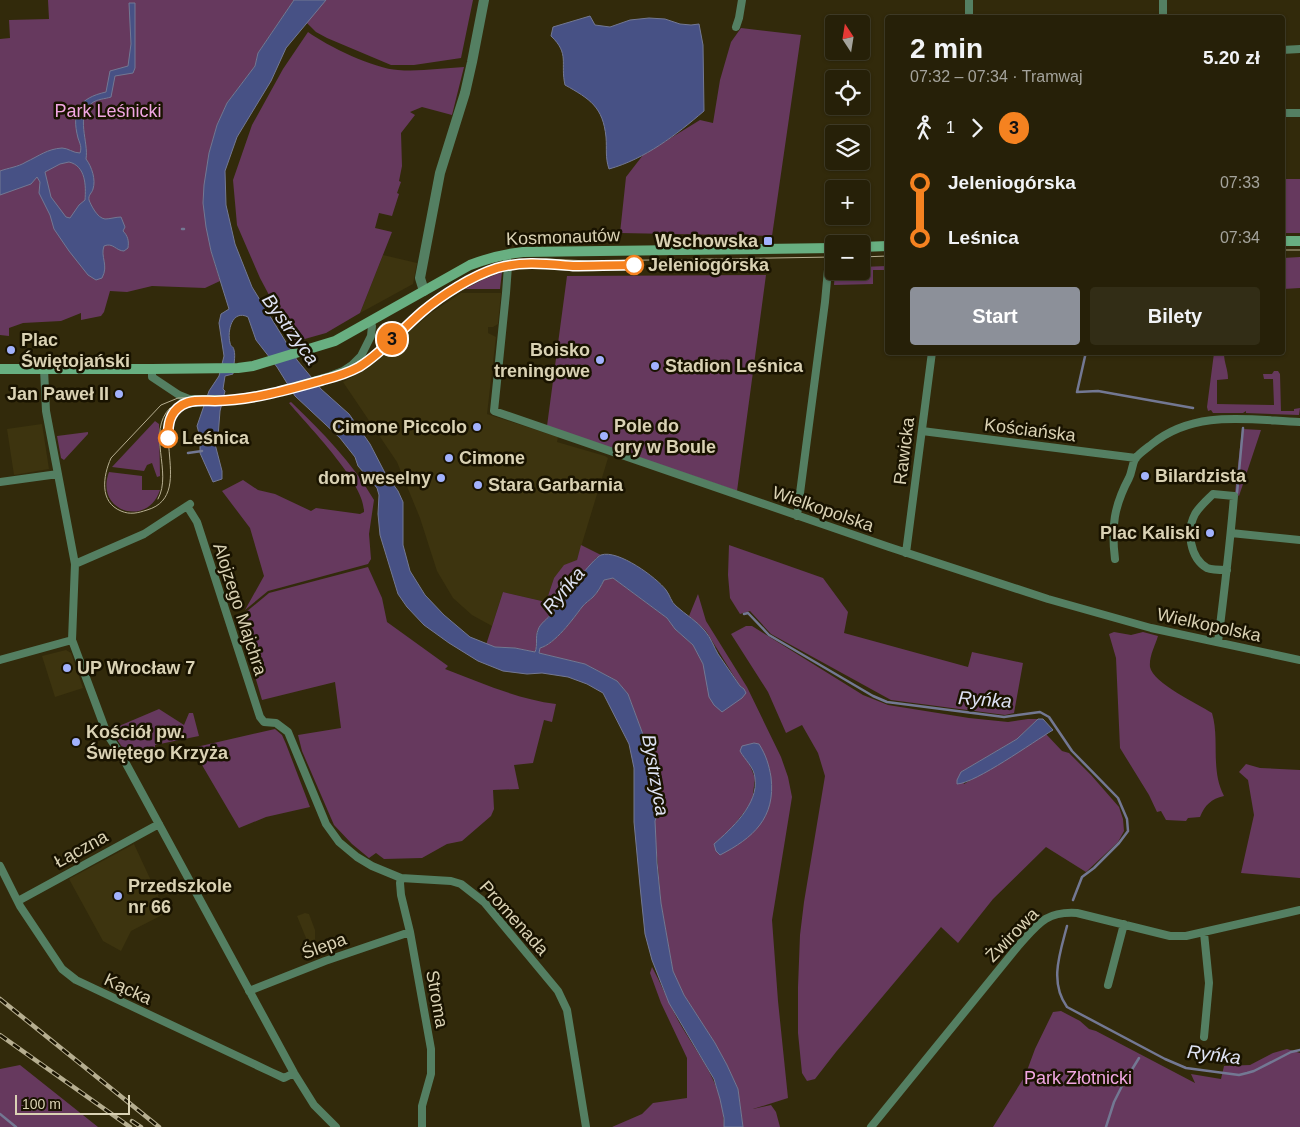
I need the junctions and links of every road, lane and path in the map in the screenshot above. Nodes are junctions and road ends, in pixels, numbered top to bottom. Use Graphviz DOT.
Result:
graph roads {
  1 [pos="484,0"];
  2 [pos="742,0"];
  3 [pos="969,0"];
  4 [pos="1162,0"];
  5 [pos="969,15"];
  6 [pos="1163,15"];
  7 [pos="736,27"];
  8 [pos="1300,49"];
  9 [pos="1285,50"];
  10 [pos="1285,113"];
  11 [pos="1300,113"];
  12 [pos="1285,241"];
  13 [pos="1300,241"];
  14 [pos="885,246"];
  15 [pos="870,247"];
  16 [pos="825,248"];
  17 [pos="506,254"];
  18 [pos="828,280"];
  19 [pos="424,292"];
  20 [pos="370,322"];
  21 [pos="932,355"];
  22 [pos="0,369"];
  23 [pos="44,369"];
  24 [pos="152,373"];
  25 [pos="1300,422"];
  26 [pos="922,431"];
  27 [pos="1136,458"];
  28 [pos="58,474"];
  29 [pos="0,482"];
  30 [pos="797,516"];
  31 [pos="1231,533"];
  32 [pos="1300,540"];
  33 [pos="906,553"];
  34 [pos="1116,559"];
  35 [pos="75,564"];
  36 [pos="1227,570"];
  37 [pos="72,640"];
  38 [pos="1218,642"];
  39 [pos="0,660"];
  40 [pos="1300,660"];
  41 [pos="264,722"];
  42 [pos="159,824"];
  43 [pos="0,866"];
  44 [pos="401,878"];
  45 [pos="18,901"];
  46 [pos="1300,910"];
  47 [pos="1124,924"];
  48 [pos="410,932"];
  49 [pos="1204,932"];
  50 [pos="1108,985"];
  51 [pos="249,991"];
  52 [pos="1204,1037"];
  53 [pos="294,1073"];
  54 [pos="336,1127"];
  55 [pos="422,1127"];
  56 [pos="586,1127"];
  57 [pos="871,1127"];
  1 -- 19 [label="street"];
  2 -- 7 [label="street"];
  3 -- 5 [label="street"];
  4 -- 6 [label="street"];
  8 -- 9 [label="street"];
  10 -- 11 [label="street"];
  12 -- 13 [label="main road"];
  14 -- 15 [label="main road"];
  16 -- 17 [label="main road, Kosmonautów"];
  17 -- 19 [label="main road, Kosmonautów"];
  17 -- 30 [label="street, Wielkopolska"];
  18 -- 30 [label="street"];
  19 -- 20 [label="main road, Kosmonautów"];
  20 -- 24 [label="main road, Kosmonautów"];
  20 -- 24 [label="street"];
  21 -- 26 [label="street, Rawicka"];
  22 -- 23 [label="main road, Kosmonautów"];
  23 -- 24 [label="main road, Kosmonautów"];
  23 -- 28 [label="street"];
  25 -- 27 [label="street"];
  26 -- 27 [label="street, Kościańska"];
  26 -- 33 [label="street, Rawicka"];
  27 -- 34 [label="street"];
  28 -- 29 [label="street"];
  28 -- 35 [label="street"];
  30 -- 33 [label="street, Wielkopolska"];
  31 -- 32 [label="street"];
  31 -- 36 [label="street"];
  31 -- 36 [label="street"];
  33 -- 38 [label="street, Wielkopolska"];
  35 -- 37 [label="street"];
  35 -- 41 [label="street, Alojzego Majchra"];
  36 -- 38 [label="street"];
  37 -- 39 [label="street"];
  37 -- 42 [label="street"];
  38 -- 40 [label="street, Wielkopolska"];
  41 -- 44 [label="street, Promenada"];
  42 -- 45 [label="street, Łączna"];
  42 -- 51 [label="street"];
  43 -- 45 [label="street, Kącka"];
  44 -- 48 [label="street, Stroma"];
  44 -- 56 [label="street, Promenada"];
  45 -- 53 [label="street, Kącka"];
  46 -- 49 [label="street, Żwirowa"];
  47 -- 49 [label="street, Żwirowa"];
  47 -- 50 [label="street"];
  47 -- 57 [label="street, Żwirowa"];
  48 -- 51 [label="street, Ślepa"];
  48 -- 55 [label="street, Stroma"];
  49 -- 52 [label="street"];
  51 -- 53 [label="street"];
  53 -- 54 [label="street"];
}
